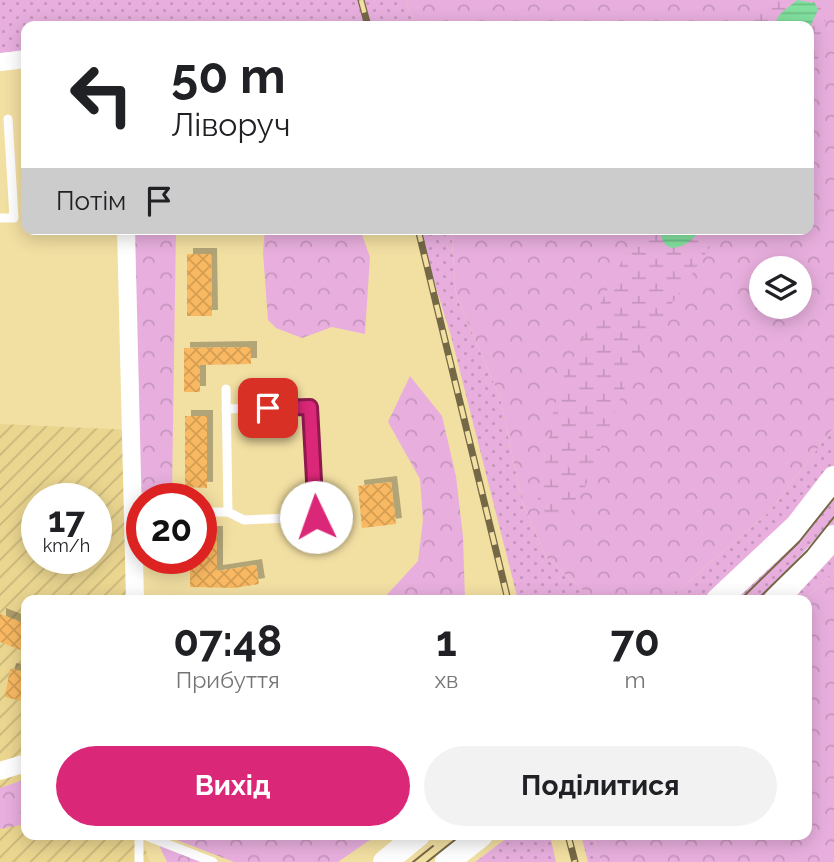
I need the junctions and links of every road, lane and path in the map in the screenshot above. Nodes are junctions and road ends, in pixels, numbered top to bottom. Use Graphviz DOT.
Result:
graph roads {
  1 [pos="21,60"];
  2 [pos="0,62"];
  3 [pos="8,119"];
  4 [pos="0,218"];
  5 [pos="126,235"];
  6 [pos="226,390"];
  7 [pos="226,409"];
  8 [pos="834,478"];
  9 [pos="136,483"];
  10 [pos="217,512"];
  11 [pos="228,512"];
  12 [pos="834,537"];
  13 [pos="136,574"];
  14 [pos="135,595"];
  15 [pos="723,595"];
  16 [pos="781,595"];
  17 [pos="21,765"];
  18 [pos="0,771"];
  19 [pos="141,840"];
  20 [pos="155,840"];
  21 [pos="412,840"];
  22 [pos="475,840"];
  23 [pos="139,862"];
  24 [pos="213,862"];
  25 [pos="385,862"];
  26 [pos="447,862"];
  1 -- 2 [label="street"];
  3 -- 4 [label="lane"];
  5 -- 9 [label="street"];
  6 -- 7 [label="lane"];
  7 -- 11 [label="lane"];
  7 -- 11 [label="lane"];
  8 -- 15 [label="main road"];
  10 -- 11 [label="lane"];
  12 -- 16 [label="main road"];
  13 -- 14 [label="street"];
  17 -- 18 [label="street"];
  19 -- 23 [label="lane"];
  20 -- 24 [label="lane"];
  21 -- 25 [label="main road"];
  22 -- 26 [label="main road"];
}
